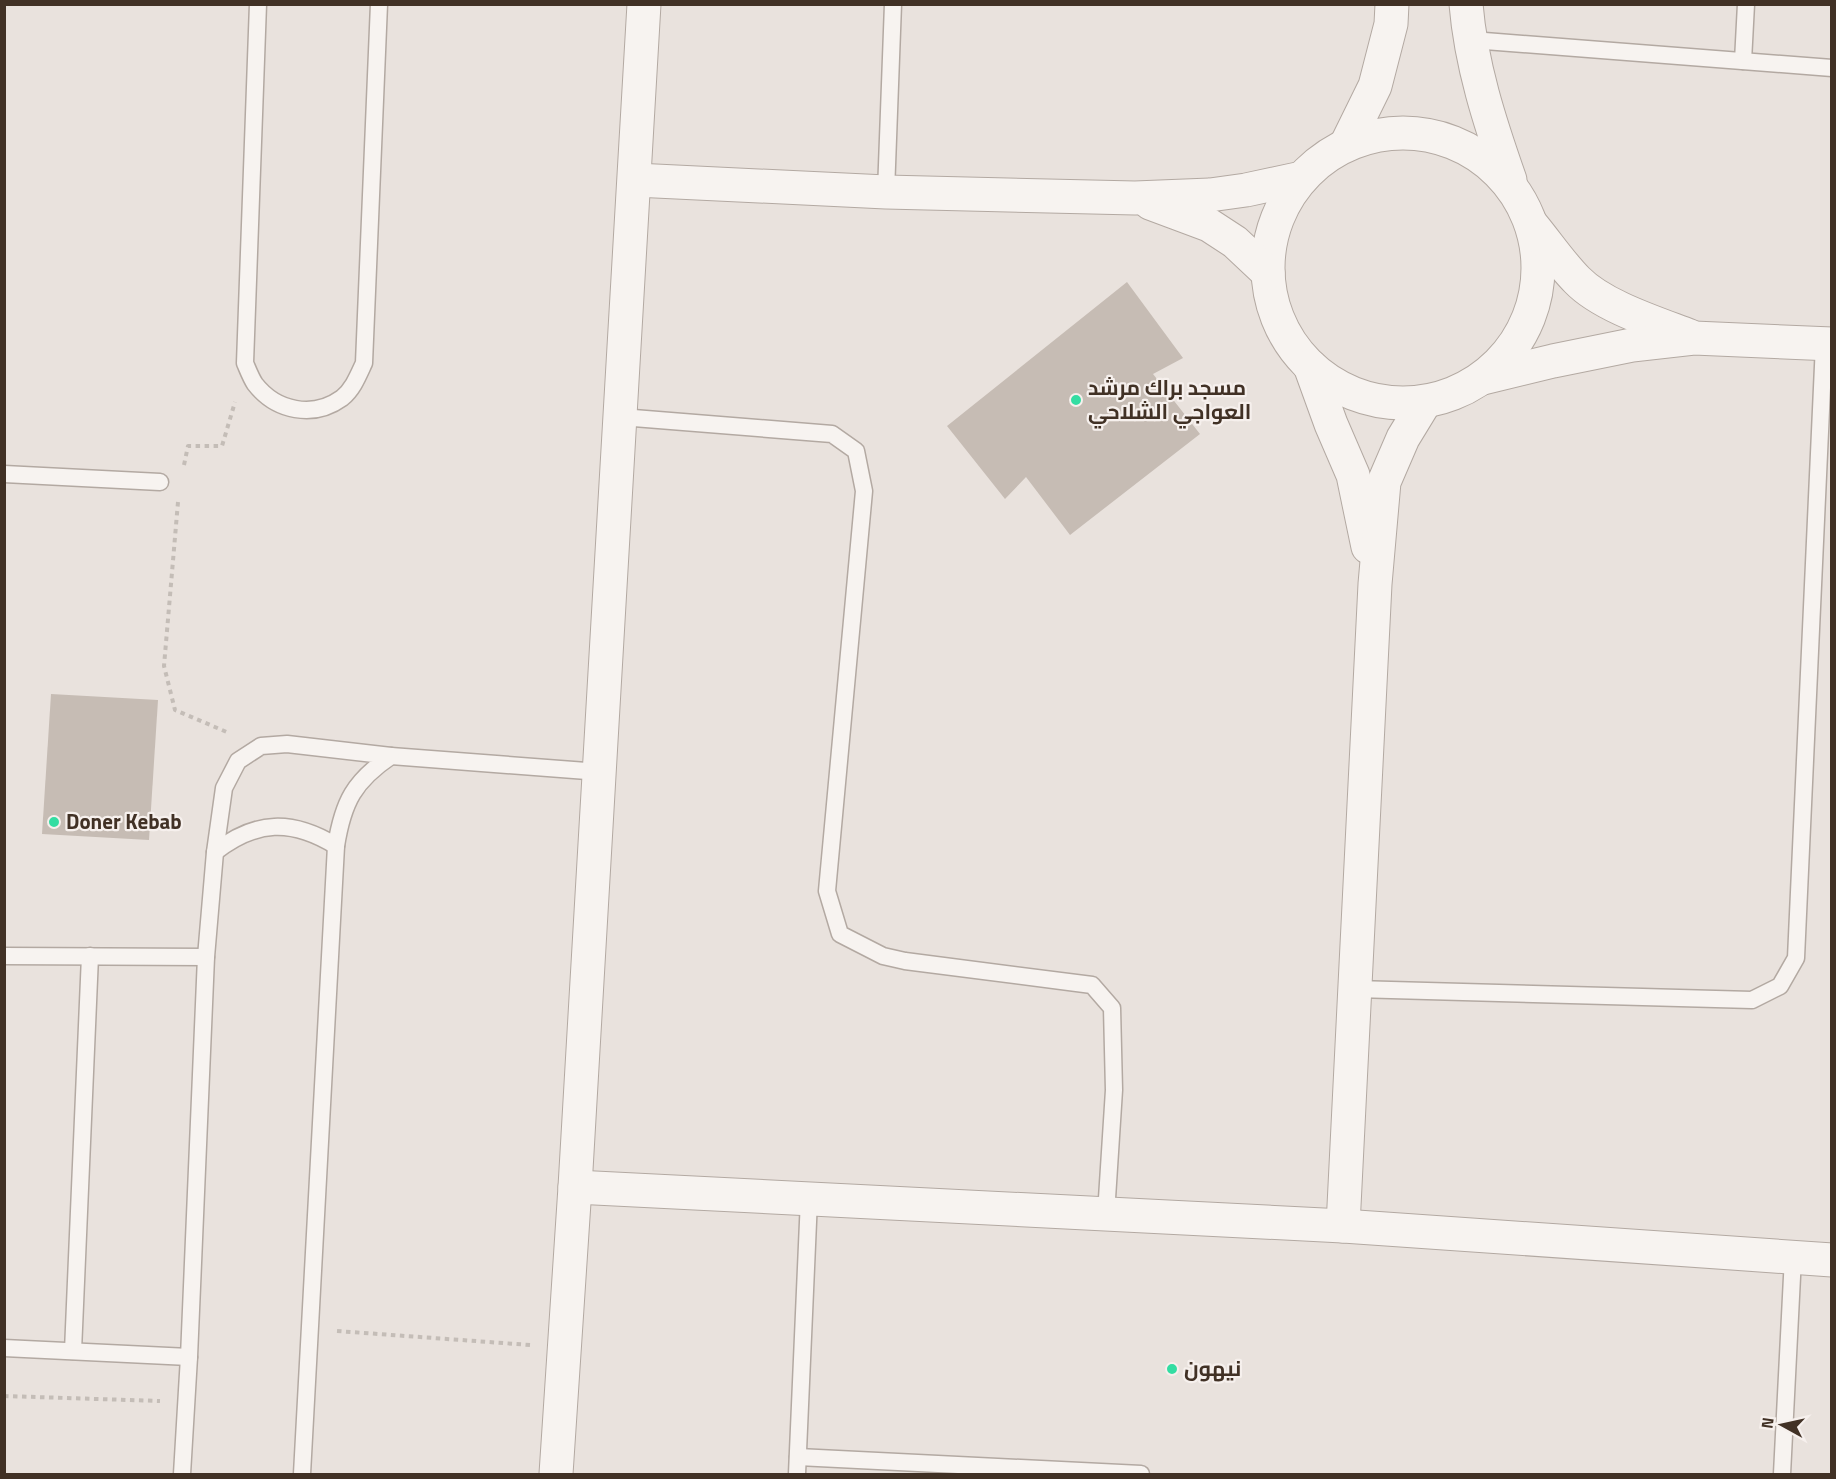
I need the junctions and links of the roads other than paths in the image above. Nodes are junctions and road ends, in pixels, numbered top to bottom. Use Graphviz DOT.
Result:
graph roads {
  1 [pos="258,4"];
  2 [pos="379,4"];
  3 [pos="644,4"];
  4 [pos="893,4"];
  5 [pos="1392,4"];
  6 [pos="1466,4"];
  7 [pos="1746,4"];
  8 [pos="1472,40"];
  9 [pos="1743,61"];
  10 [pos="1832,68"];
  11 [pos="1346,145"];
  12 [pos="1302,178"];
  13 [pos="635,180"];
  14 [pos="1512,188"];
  15 [pos="886,192"];
  16 [pos="1135,198"];
  17 [pos="1532,225"];
  18 [pos="1268,273"];
  19 [pos="1694,338"];
  20 [pos="1828,344"];
  21 [pos="1310,366"];
  22 [pos="1483,378"];
  23 [pos="1425,402"];
  24 [pos="621,417"];
  25 [pos="4,474"];
  26 [pos="160,482"];
  27 [pos="1375,584"];
  28 [pos="391,756"];
  29 [pos="600,772"];
  30 [pos="336,846"];
  31 [pos="215,852"];
  32 [pos="4,956"];
  33 [pos="90,956"];
  34 [pos="206,957"];
  35 [pos="1355,989"];
  36 [pos="575,1187"];
  37 [pos="809,1199"];
  38 [pos="1106,1214"];
  39 [pos="1342,1226"];
  40 [pos="1794,1257"];
  41 [pos="1832,1260"];
  42 [pos="4,1348"];
  43 [pos="73,1352"];
  44 [pos="189,1357"];
  45 [pos="798,1457"];
  46 [pos="182,1474"];
  47 [pos="302,1474"];
  48 [pos="556,1474"];
  49 [pos="797,1474"];
  50 [pos="1141,1474"];
  51 [pos="1782,1474"];
  1 -- 2 [label="lane"];
  3 -- 13 [label="street"];
  4 -- 15 [label="lane"];
  5 -- 11 [label="street"];
  6 -- 8 [label="street"];
  7 -- 9 [label="lane"];
  8 -- 9 [label="lane"];
  8 -- 14 [label="street"];
  9 -- 10 [label="lane"];
  11 -- 12 [label="street"];
  11 -- 14 [label="street"];
  12 -- 16 [label="street"];
  12 -- 18 [label="street"];
  13 -- 15 [label="street"];
  13 -- 24 [label="street"];
  14 -- 17 [label="street"];
  15 -- 16 [label="street"];
  16 -- 18 [label="street"];
  17 -- 19 [label="street"];
  17 -- 22 [label="street"];
  18 -- 21 [label="street"];
  19 -- 20 [label="street"];
  19 -- 22 [label="street"];
  20 -- 35 [label="lane"];
  21 -- 23 [label="street"];
  21 -- 27 [label="street"];
  22 -- 23 [label="street"];
  23 -- 27 [label="street"];
  24 -- 29 [label="street"];
  24 -- 38 [label="lane"];
  25 -- 26 [label="lane"];
  27 -- 35 [label="street"];
  28 -- 29 [label="lane"];
  28 -- 30 [label="lane"];
  28 -- 31 [label="lane"];
  29 -- 36 [label="street"];
  30 -- 31 [label="lane"];
  30 -- 47 [label="lane"];
  31 -- 34 [label="lane"];
  32 -- 33 [label="lane"];
  33 -- 34 [label="lane"];
  33 -- 43 [label="lane"];
  34 -- 44 [label="lane"];
  35 -- 39 [label="street"];
  36 -- 37 [label="street"];
  36 -- 48 [label="street"];
  37 -- 38 [label="street"];
  37 -- 45 [label="lane"];
  38 -- 39 [label="street"];
  39 -- 40 [label="street"];
  40 -- 41 [label="street"];
  40 -- 51 [label="lane"];
  42 -- 43 [label="lane"];
  43 -- 44 [label="lane"];
  44 -- 46 [label="lane"];
  45 -- 49 [label="lane"];
  45 -- 50 [label="lane"];
}
